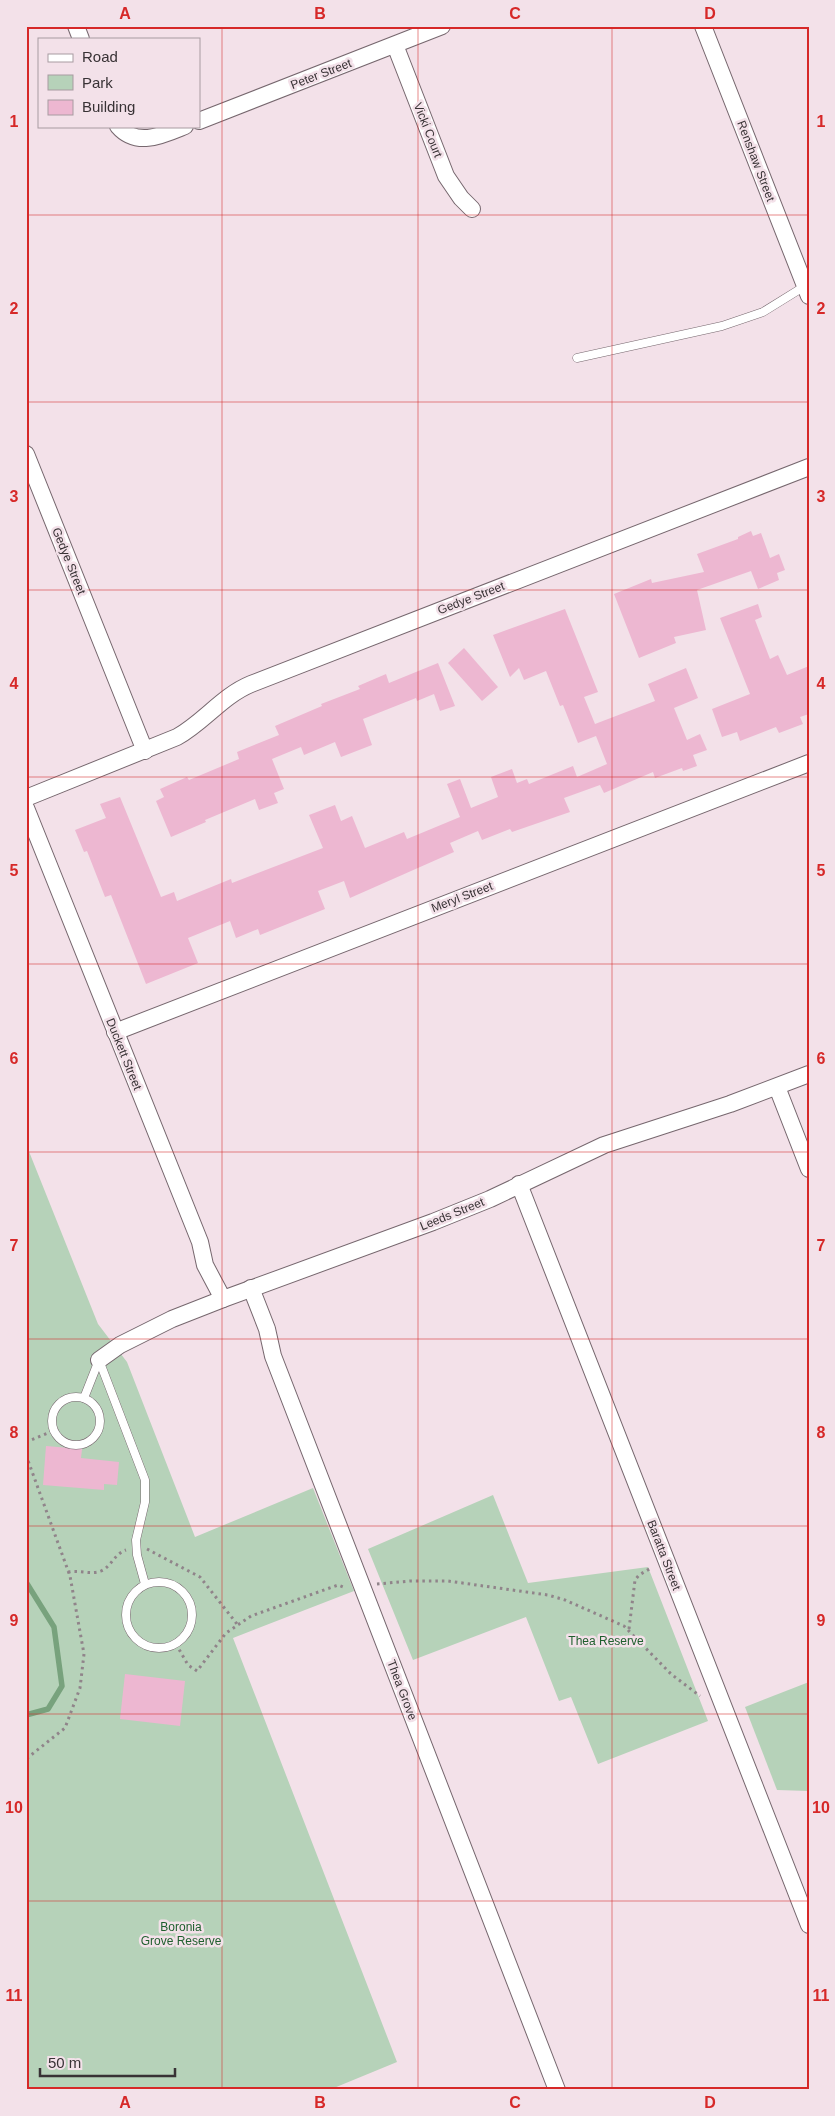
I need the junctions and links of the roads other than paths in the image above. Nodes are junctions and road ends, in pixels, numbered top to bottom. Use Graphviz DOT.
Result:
graph roads {
  1 [pos="76,26"];
  2 [pos="442,26"];
  3 [pos="703,26"];
  4 [pos="81,38"];
  5 [pos="394,45"];
  6 [pos="200,121"];
  7 [pos="120,128"];
  8 [pos="180,128"];
  9 [pos="472,209"];
  10 [pos="807,291"];
  11 [pos="577,358"];
  12 [pos="26,454"];
  13 [pos="809,467"];
  14 [pos="145,751"];
  15 [pos="809,763"];
  16 [pos="26,798"];
  17 [pos="26,808"];
  18 [pos="115,1032"];
  19 [pos="809,1074"];
  20 [pos="777,1087"];
  21 [pos="809,1169"];
  22 [pos="519,1184"];
  23 [pos="251,1288"];
  24 [pos="223,1299"];
  25 [pos="99,1360"];
  26 [pos="84,1398"];
  27 [pos="145,1584"];
  28 [pos="809,1925"];
  29 [pos="557,2090"];
  1 -- 4 [label="street"];
  2 -- 5 [label="street, Peter Street"];
  3 -- 10 [label="street, Renshaw Street"];
  5 -- 6 [label="street, Peter Street"];
  5 -- 9 [label="street, Vicki Court"];
  7 -- 8 [label="street"];
  10 -- 11 [label="lane"];
  12 -- 14 [label="street, Gedye Street"];
  13 -- 14 [label="street, Gedye Street"];
  14 -- 16 [label="street, Gedye Street"];
  15 -- 18 [label="street, Meryl Street"];
  17 -- 18 [label="street, Duckett Street"];
  18 -- 24 [label="street, Duckett Street"];
  19 -- 20 [label="street, Leeds Street"];
  20 -- 21 [label="street"];
  20 -- 22 [label="street, Leeds Street"];
  22 -- 23 [label="street, Leeds Street"];
  22 -- 28 [label="street, Baratta Street"];
  23 -- 24 [label="street, Leeds Street"];
  23 -- 29 [label="street, Thea Grove"];
  24 -- 25 [label="street, Leeds Street"];
  25 -- 26 [label="lane"];
  25 -- 27 [label="lane"];
  26 -- 26 [label="lane"];
  27 -- 27 [label="lane"];
}
